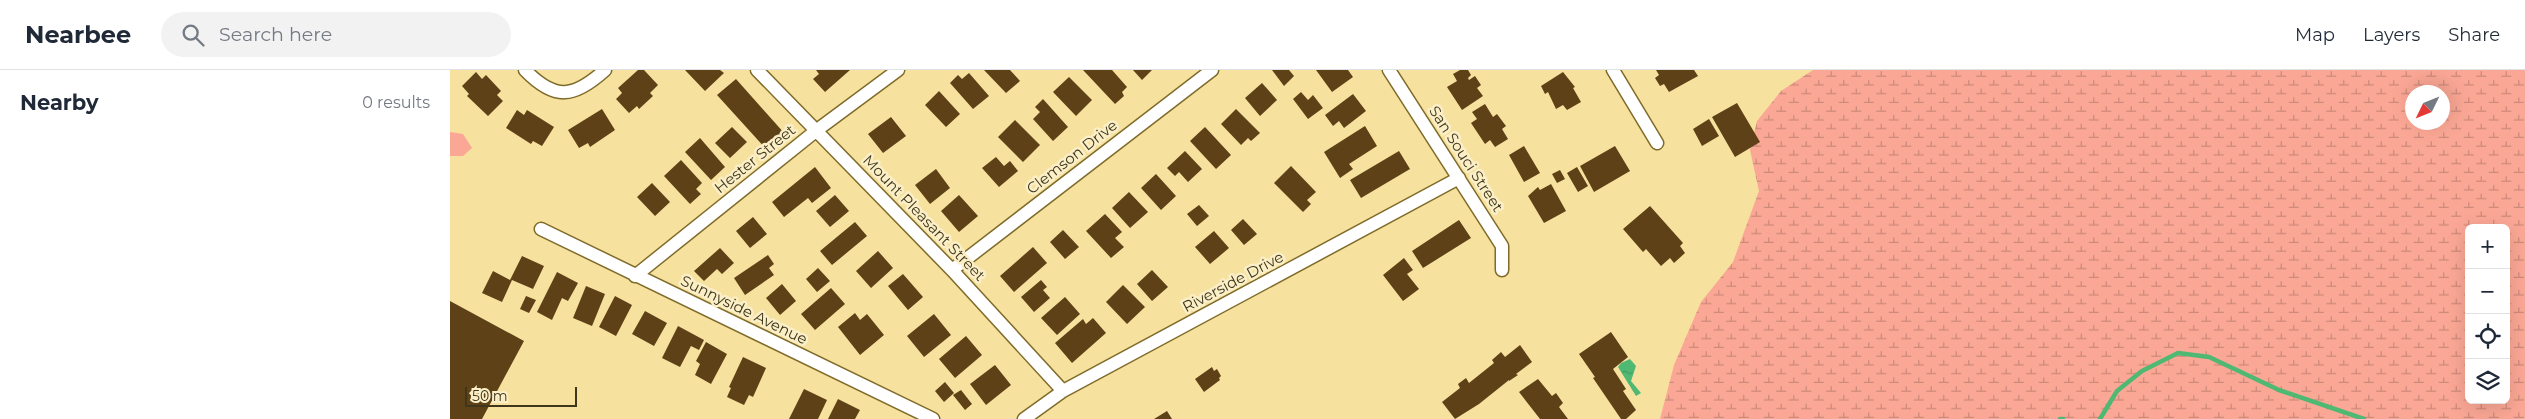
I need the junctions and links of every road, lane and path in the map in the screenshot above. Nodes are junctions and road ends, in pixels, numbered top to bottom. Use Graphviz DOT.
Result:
graph roads {
  1 [pos="525,70"];
  2 [pos="605,70"];
  3 [pos="757,70"];
  4 [pos="898,70"];
  5 [pos="1212,70"];
  6 [pos="1389,70"];
  7 [pos="1613,70"];
  8 [pos="817,130"];
  9 [pos="1657,143"];
  10 [pos="1459,178"];
  11 [pos="541,230"];
  12 [pos="952,270"];
  13 [pos="1502,270"];
  14 [pos="635,276"];
  15 [pos="1063,392"];
  16 [pos="933,419"];
  17 [pos="1024,419"];
  1 -- 2 [label="street"];
  3 -- 8 [label="street, Mount Pleasant Street"];
  4 -- 8 [label="street, Hester Street"];
  5 -- 12 [label="street, Clemson Drive"];
  6 -- 10 [label="street, San Souci Street"];
  7 -- 9 [label="street"];
  8 -- 12 [label="street, Mount Pleasant Street"];
  8 -- 14 [label="street, Hester Street"];
  10 -- 13 [label="street, San Souci Street"];
  10 -- 15 [label="street, Riverside Drive"];
  11 -- 14 [label="street, Sunnyside Avenue"];
  12 -- 15 [label="street, Mount Pleasant Street"];
  14 -- 16 [label="street, Sunnyside Avenue"];
  15 -- 17 [label="street, Riverside Drive"];
}
